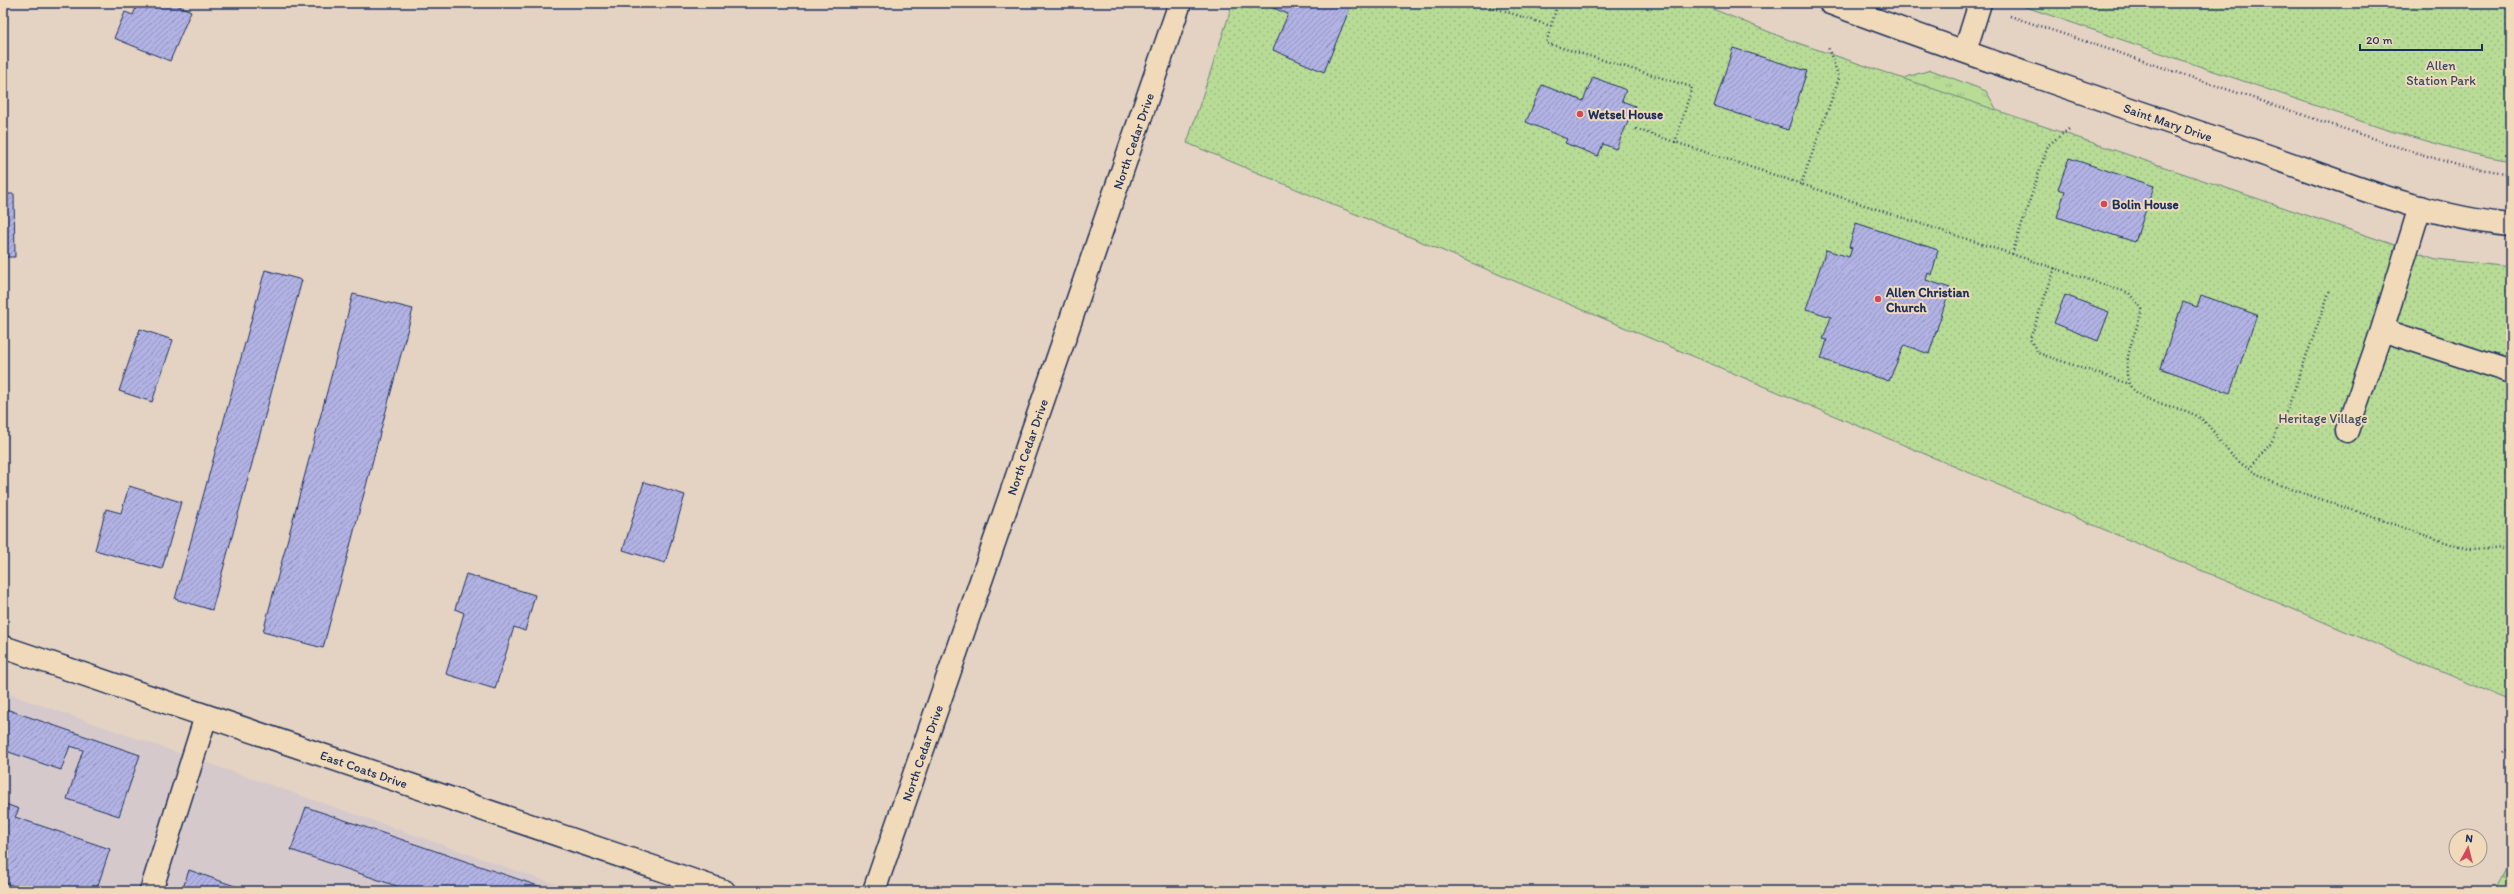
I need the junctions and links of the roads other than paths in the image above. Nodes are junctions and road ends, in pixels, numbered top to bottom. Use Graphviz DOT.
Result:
graph roads {
  1 [pos="1180,3"];
  2 [pos="1830,3"];
  3 [pos="1980,4"];
  4 [pos="1965,51"];
  5 [pos="2420,207"];
  6 [pos="2511,225"];
  7 [pos="2382,330"];
  8 [pos="2511,372"];
  9 [pos="2347,431"];
  10 [pos="3,647"];
  11 [pos="206,716"];
  12 [pos="151,891"];
  13 [pos="724,891"];
  14 [pos="874,891"];
  1 -- 14 [label="street, North Cedar Drive"];
  2 -- 4 [label="street, Saint Mary Drive"];
  3 -- 4 [label="street"];
  4 -- 5 [label="street, Saint Mary Drive"];
  5 -- 6 [label="street, Saint Mary Drive"];
  5 -- 7 [label="street"];
  7 -- 8 [label="street"];
  7 -- 9 [label="street"];
  10 -- 11 [label="street, East Coats Drive"];
  11 -- 12 [label="street"];
  11 -- 13 [label="street, East Coats Drive"];
}
